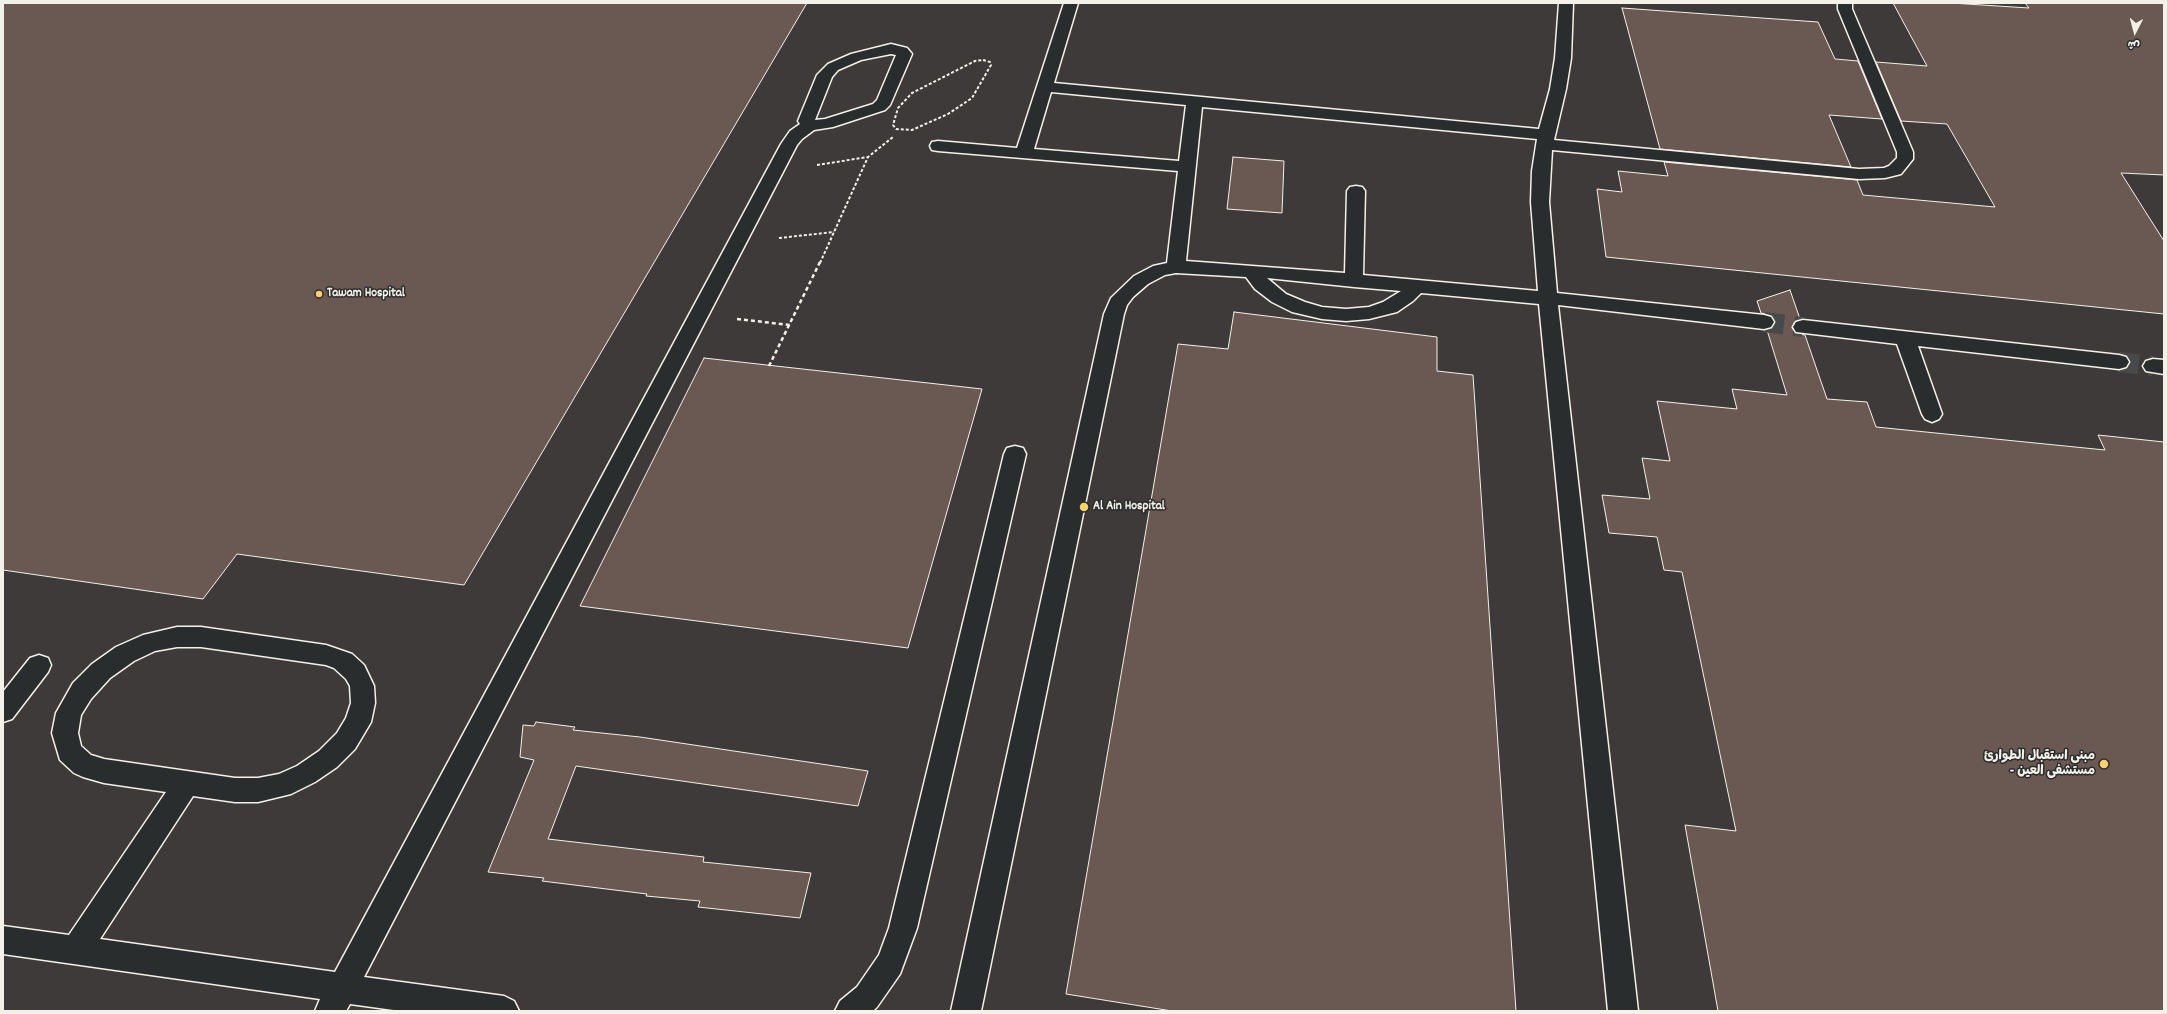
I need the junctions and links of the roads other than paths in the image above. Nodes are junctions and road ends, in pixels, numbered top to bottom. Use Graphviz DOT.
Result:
graph roads {
  1 [pos="1071,3"];
  2 [pos="1566,3"];
  3 [pos="1845,3"];
  4 [pos="1045,87"];
  5 [pos="1194,102"];
  6 [pos="810,125"];
  7 [pos="1545,140"];
  8 [pos="938,146"];
  9 [pos="1024,153"];
  10 [pos="1187,167"];
  11 [pos="1356,191"];
  12 [pos="1176,267"];
  13 [pos="1252,271"];
  14 [pos="1354,281"];
  15 [pos="1417,286"];
  16 [pos="1548,298"];
  17 [pos="1764,322"];
  18 [pos="1802,327"];
  19 [pos="1906,338"];
  20 [pos="2118,362"];
  21 [pos="1932,414"];
  22 [pos="1016,454"];
  23 [pos="39,665"];
  24 [pos="3,711"];
  25 [pos="187,783"];
  26 [pos="3,940"];
  27 [pos="76,950"];
  28 [pos="336,1000"];
  29 [pos="971,1006"];
  30 [pos="504,1011"];
  31 [pos="850,1011"];
  32 [pos="1623,1011"];
  1 -- 4 [label="lane"];
  2 -- 7 [label="lane"];
  3 -- 7 [label="lane"];
  4 -- 5 [label="lane"];
  4 -- 9 [label="lane"];
  5 -- 7 [label="lane"];
  5 -- 10 [label="lane"];
  6 -- 6 [label="lane"];
  6 -- 28 [label="lane"];
  7 -- 16 [label="lane"];
  8 -- 9 [label="lane"];
  9 -- 10 [label="lane"];
  10 -- 12 [label="lane"];
  11 -- 14 [label="lane"];
  12 -- 13 [label="lane"];
  12 -- 29 [label="lane"];
  13 -- 14 [label="lane"];
  13 -- 15 [label="lane"];
  14 -- 15 [label="lane"];
  15 -- 16 [label="lane"];
  16 -- 17 [label="lane"];
  16 -- 32 [label="lane"];
  18 -- 19 [label="lane"];
  19 -- 20 [label="lane"];
  19 -- 21 [label="lane"];
  22 -- 31 [label="lane"];
  23 -- 24 [label="lane"];
  25 -- 25 [label="lane"];
  25 -- 27 [label="lane"];
  26 -- 27 [label="lane"];
  27 -- 28 [label="lane"];
  28 -- 30 [label="lane"];
}
